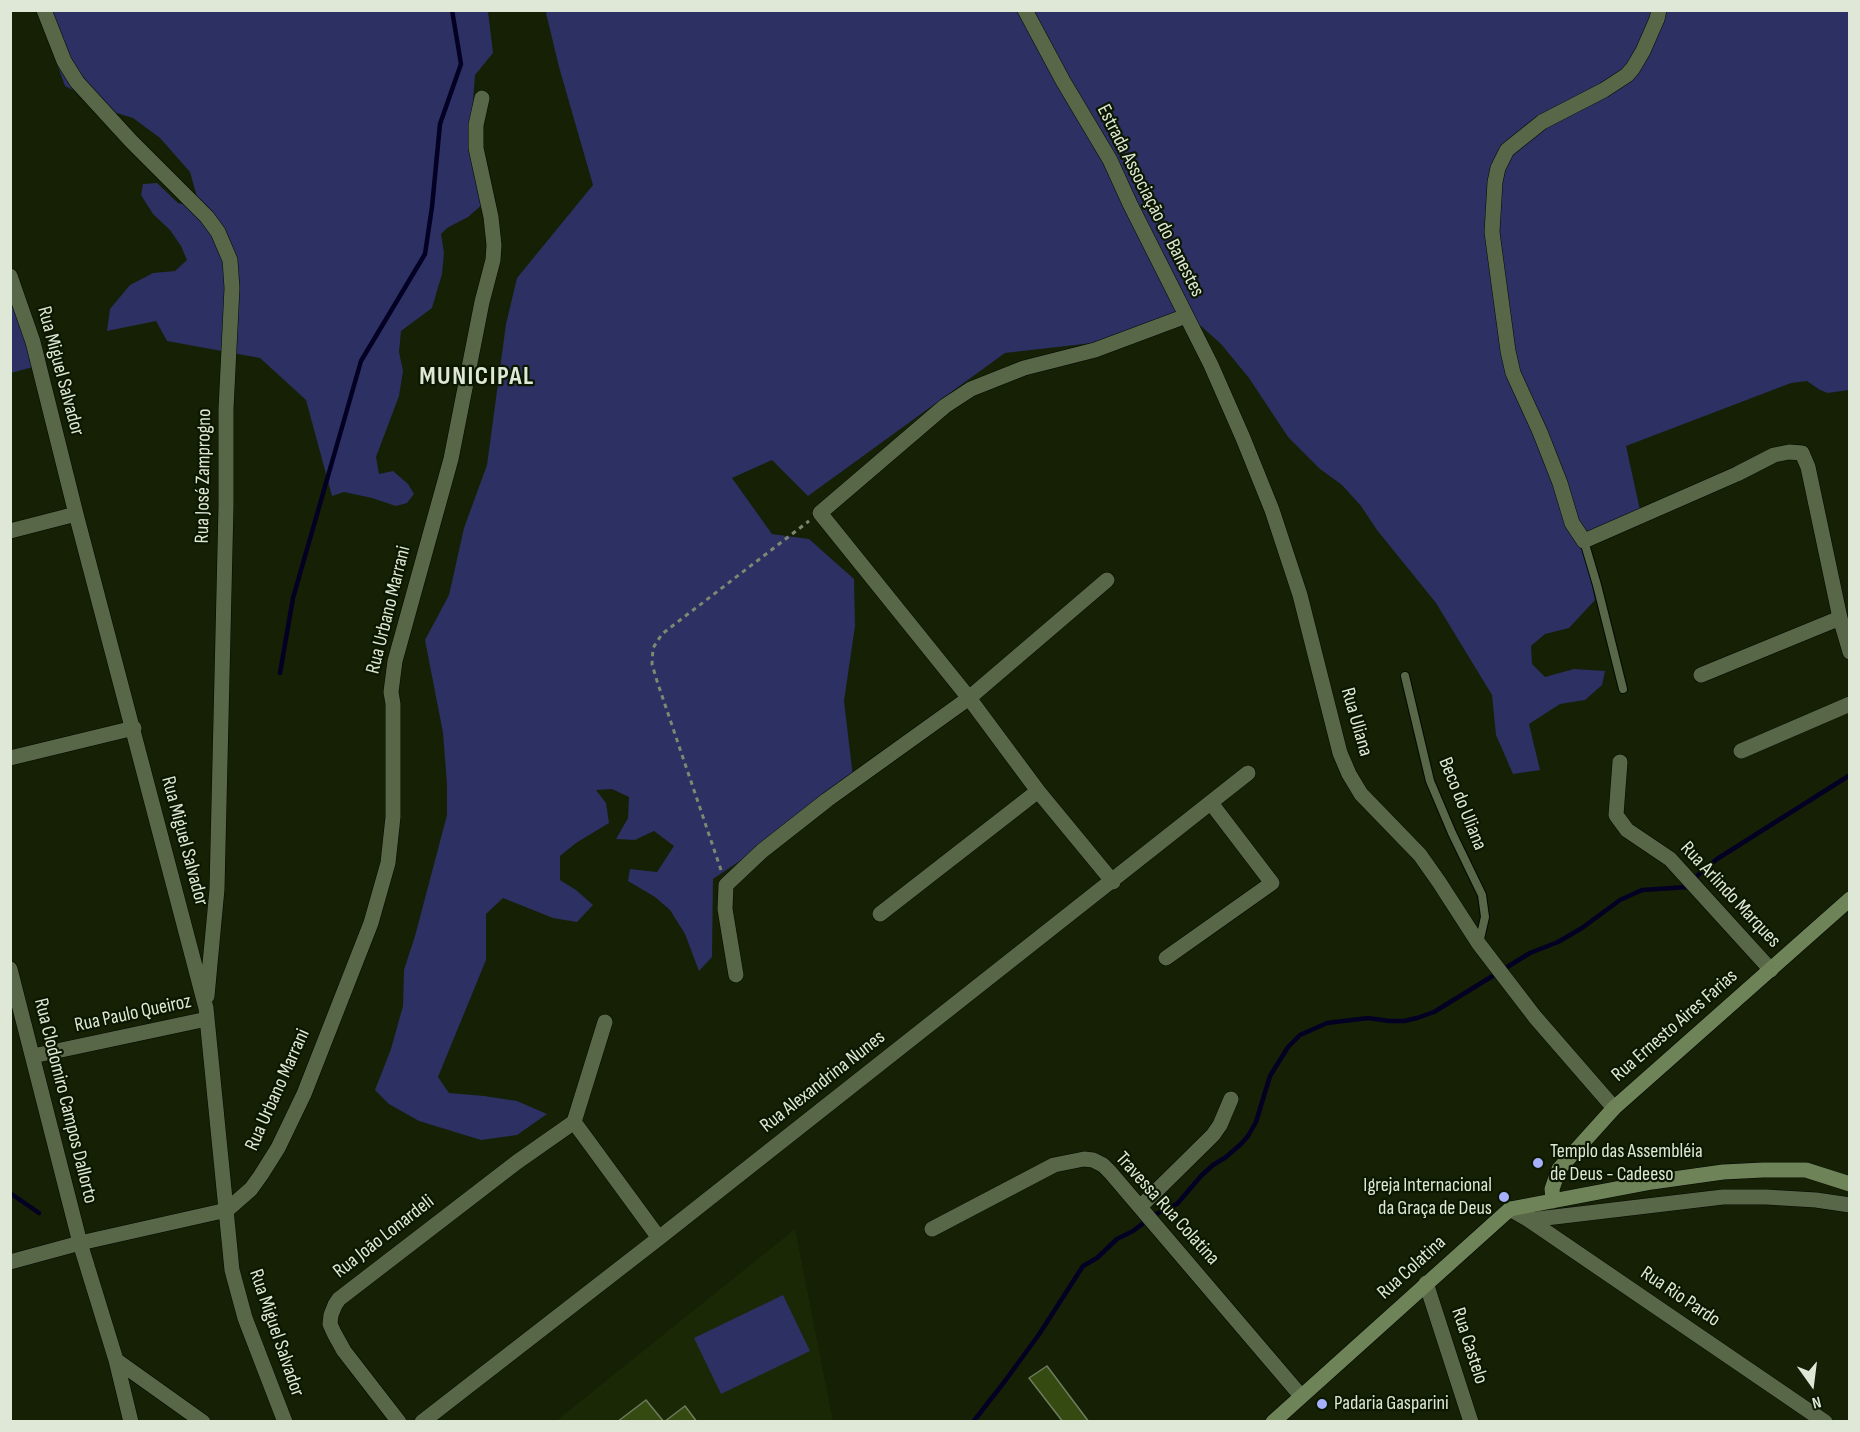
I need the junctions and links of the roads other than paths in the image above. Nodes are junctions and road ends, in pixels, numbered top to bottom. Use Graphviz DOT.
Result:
graph roads {
  1 [pos="44,10"];
  2 [pos="1025,10"];
  3 [pos="1659,10"];
  4 [pos="482,98"];
  5 [pos="10,276"];
  6 [pos="1186,316"];
  7 [pos="76,514"];
  8 [pos="10,531"];
  9 [pos="1584,541"];
  10 [pos="1107,580"];
  11 [pos="1840,618"];
  12 [pos="1850,652"];
  13 [pos="1701,675"];
  14 [pos="1405,676"];
  15 [pos="1623,689"];
  16 [pos="969,698"];
  17 [pos="1850,704"];
  18 [pos="134,728"];
  19 [pos="1742,751"];
  20 [pos="10,758"];
  21 [pos="1620,762"];
  22 [pos="1248,773"];
  23 [pos="1038,791"];
  24 [pos="1211,803"];
  25 [pos="1113,882"];
  26 [pos="1850,899"];
  27 [pos="880,914"];
  28 [pos="1479,944"];
  29 [pos="1166,958"];
  30 [pos="10,969"];
  31 [pos="1771,970"];
  32 [pos="736,975"];
  33 [pos="207,1014"];
  34 [pos="605,1022"];
  35 [pos="33,1056"];
  36 [pos="1231,1099"];
  37 [pos="1614,1108"];
  38 [pos="574,1122"];
  39 [pos="1850,1184"];
  40 [pos="1553,1201"];
  41 [pos="1850,1205"];
  42 [pos="1510,1209"];
  43 [pos="227,1210"];
  44 [pos="1148,1216"];
  45 [pos="1529,1220"];
  46 [pos="932,1229"];
  47 [pos="659,1238"];
  48 [pos="80,1243"];
  49 [pos="10,1262"];
  50 [pos="1426,1283"];
  51 [pos="116,1360"];
  52 [pos="1301,1396"];
  53 [pos="131,1422"];
  54 [pos="203,1422"];
  55 [pos="285,1422"];
  56 [pos="399,1422"];
  57 [pos="422,1422"];
  58 [pos="1273,1422"];
  59 [pos="1471,1422"];
  60 [pos="1825,1422"];
  1 -- 33 [label="street, Rua José Zamprogno"];
  2 -- 6 [label="street, Estrada Associação do Banestes"];
  3 -- 9 [label="street"];
  4 -- 43 [label="street, Rua Urbano Marrani"];
  5 -- 7 [label="street, Rua Miguel Salvador"];
  6 -- 16 [label="street"];
  6 -- 28 [label="street, Rua Uliana"];
  7 -- 8 [label="street"];
  7 -- 18 [label="street, Rua Miguel Salvador"];
  9 -- 11 [label="street"];
  9 -- 15 [label="lane"];
  10 -- 16 [label="street"];
  11 -- 12 [label="street"];
  11 -- 13 [label="street"];
  14 -- 28 [label="lane, Beco do Uliana"];
  16 -- 23 [label="street"];
  16 -- 32 [label="street"];
  17 -- 19 [label="street"];
  18 -- 20 [label="street"];
  18 -- 33 [label="street, Rua Miguel Salvador"];
  21 -- 31 [label="street, Rua Arlindo Marques"];
  22 -- 24 [label="street, Rua Alexandrina Nunes"];
  23 -- 25 [label="street"];
  23 -- 27 [label="street"];
  24 -- 25 [label="street, Rua Alexandrina Nunes"];
  24 -- 29 [label="street"];
  25 -- 47 [label="street, Rua Alexandrina Nunes"];
  26 -- 31 [label="main road, Rua Ernesto Aires Farias"];
  28 -- 37 [label="street, Rua Uliana"];
  30 -- 35 [label="street, Rua Clodomiro Campos Dallorto"];
  31 -- 37 [label="main road, Rua Ernesto Aires Farias"];
  33 -- 35 [label="street, Rua Paulo Queiroz"];
  33 -- 43 [label="street, Rua Miguel Salvador"];
  34 -- 38 [label="street"];
  35 -- 48 [label="street, Rua Clodomiro Campos Dallorto"];
  36 -- 44 [label="street"];
  37 -- 40 [label="main road, Rua Ernesto Aires Farias"];
  38 -- 47 [label="street"];
  38 -- 56 [label="street, Rua João Lonardeli"];
  39 -- 40 [label="main road"];
  40 -- 42 [label="main road"];
  41 -- 45 [label="street"];
  42 -- 45 [label="street, Rua Rio Pardo"];
  42 -- 50 [label="main road, Rua Colatina"];
  43 -- 48 [label="street"];
  43 -- 55 [label="street, Rua Miguel Salvador"];
  44 -- 46 [label="street, Travessa Rua Colatina"];
  44 -- 52 [label="street, Travessa Rua Colatina"];
  45 -- 60 [label="street, Rua Rio Pardo"];
  47 -- 57 [label="street, Rua Alexandrina Nunes"];
  48 -- 49 [label="street"];
  48 -- 51 [label="street, Rua Clodomiro Campos Dallorto"];
  50 -- 52 [label="main road, Rua Colatina"];
  50 -- 59 [label="street, Rua Castelo"];
  51 -- 53 [label="street, Rua Clodomiro Campos Dallorto"];
  51 -- 54 [label="street"];
  52 -- 58 [label="main road, Rua Colatina"];
}
